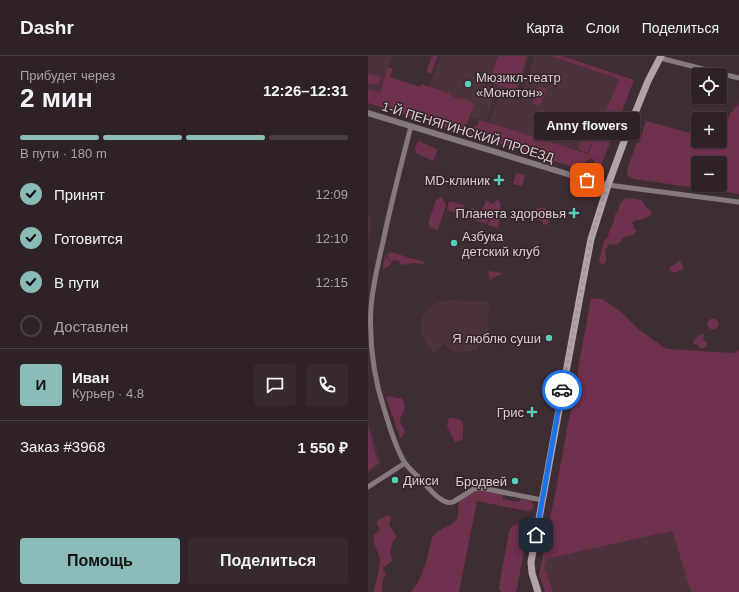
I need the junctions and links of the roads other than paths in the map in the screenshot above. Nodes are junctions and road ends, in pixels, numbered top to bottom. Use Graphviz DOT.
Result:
graph roads {
  1 [pos="660,57"];
  2 [pos="739,78"];
  3 [pos="368,113"];
  4 [pos="411,126"];
  5 [pos="608,185"];
  6 [pos="739,202"];
  7 [pos="405,463"];
  8 [pos="368,487"];
  9 [pos="542,500"];
  10 [pos="538,592"];
  1 -- 2 [label="street"];
  1 -- 5 [label="main road"];
  3 -- 4 [label="street, 1-Й ПЕНЯГИНСКИЙ ПРОЕЗД"];
  4 -- 5 [label="street, 1-Й ПЕНЯГИНСКИЙ ПРОЕЗД"];
  4 -- 7 [label="street"];
  5 -- 6 [label="street"];
  5 -- 9 [label="main road"];
  7 -- 8 [label="street"];
  7 -- 9 [label="street"];
  9 -- 10 [label="main road"];
}
